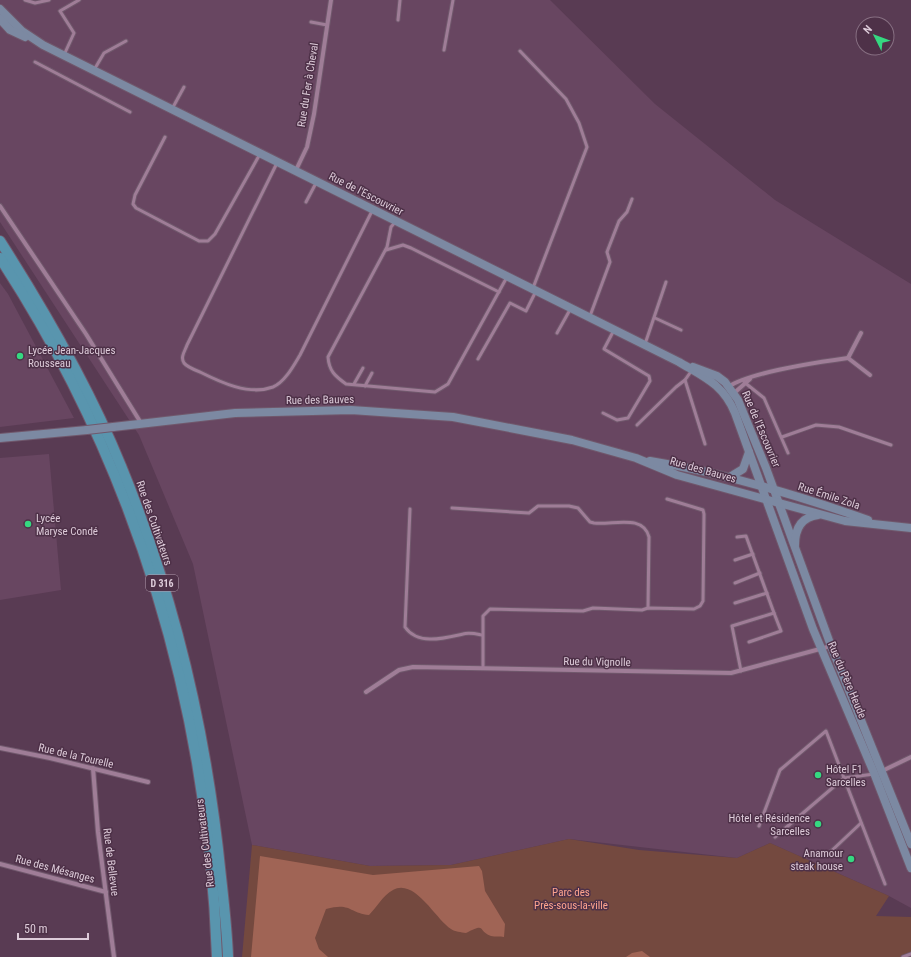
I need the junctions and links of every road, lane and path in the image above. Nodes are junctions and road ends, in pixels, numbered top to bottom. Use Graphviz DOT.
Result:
graph roads {
  1 [pos="25,0"];
  2 [pos="49,0"];
  3 [pos="79,0"];
  4 [pos="331,0"];
  5 [pos="400,0"];
  6 [pos="453,0"];
  7 [pos="1,16"];
  8 [pos="398,20"];
  9 [pos="310,22"];
  10 [pos="327,26"];
  11 [pos="126,41"];
  12 [pos="444,50"];
  13 [pos="520,51"];
  14 [pos="64,55"];
  15 [pos="35,62"];
  16 [pos="94,70"];
  17 [pos="184,87"];
  18 [pos="172,109"];
  19 [pos="130,112"];
  20 [pos="165,137"];
  21 [pos="260,153"];
  22 [pos="277,161"];
  23 [pos="296,170"];
  24 [pos="316,181"];
  25 [pos="632,199"];
  26 [pos="306,202"];
  27 [pos="0,206"];
  28 [pos="373,209"];
  29 [pos="396,221"];
  30 [pos="0,241"];
  31 [pos="386,250"];
  32 [pos="0,258"];
  33 [pos="507,277"];
  34 [pos="666,282"];
  35 [pos="534,290"];
  36 [pos="499,292"];
  37 [pos="571,308"];
  38 [pos="589,318"];
  39 [pos="655,318"];
  40 [pos="614,330"];
  41 [pos="681,330"];
  42 [pos="557,333"];
  43 [pos="861,333"];
  44 [pos="644,345"];
  45 [pos="848,358"];
  46 [pos="478,359"];
  47 [pos="363,368"];
  48 [pos="693,369"];
  49 [pos="372,373"];
  50 [pos="870,376"];
  51 [pos="751,378"];
  52 [pos="685,380"];
  53 [pos="741,380"];
  54 [pos="746,383"];
  55 [pos="354,384"];
  56 [pos="365,386"];
  57 [pos="729,392"];
  58 [pos="603,413"];
  59 [pos="142,423"];
  60 [pos="637,425"];
  61 [pos="782,437"];
  62 [pos="0,438"];
  63 [pos="705,444"];
  64 [pos="892,445"];
  65 [pos="749,452"];
  66 [pos="788,453"];
  67 [pos="636,458"];
  68 [pos="730,477"];
  69 [pos="767,488"];
  70 [pos="667,499"];
  71 [pos="766,499"];
  72 [pos="781,503"];
  73 [pos="452,508"];
  74 [pos="410,509"];
  75 [pos="820,514"];
  76 [pos="878,524"];
  77 [pos="911,528"];
  78 [pos="737,537"];
  79 [pos="796,552"];
  80 [pos="753,554"];
  81 [pos="735,560"];
  82 [pos="760,573"];
  83 [pos="735,583"];
  84 [pos="767,593"];
  85 [pos="735,603"];
  86 [pos="648,608"];
  87 [pos="774,613"];
  88 [pos="482,635"];
  89 [pos="749,642"];
  90 [pos="831,646"];
  91 [pos="822,649"];
  92 [pos="483,668"];
  93 [pos="740,671"];
  94 [pos="366,692"];
  95 [pos="0,748"];
  96 [pos="911,757"];
  97 [pos="93,768"];
  98 [pos="874,773"];
  99 [pos="844,778"];
  100 [pos="148,782"];
  101 [pos="861,823"];
  102 [pos="759,826"];
  103 [pos="775,837"];
  104 [pos="911,844"];
  105 [pos="826,856"];
  106 [pos="0,864"];
  107 [pos="911,868"];
  108 [pos="885,884"];
  109 [pos="106,892"];
  110 [pos="911,954"];
  111 [pos="114,957"];
  112 [pos="217,957"];
  113 [pos="228,957"];
  114 [pos="903,957"];
  1 -- 2 [label="lane"];
  3 -- 14 [label="lane"];
  4 -- 10 [label="street, Rue du Fer à Cheval"];
  5 -- 8 [label="lane"];
  6 -- 12 [label="lane"];
  7 -- 14 [label="street, Rue de l'Escouvrier"];
  9 -- 10 [label="lane"];
  10 -- 23 [label="street, Rue du Fer à Cheval"];
  11 -- 16 [label="lane"];
  13 -- 35 [label="lane"];
  14 -- 16 [label="street, Rue de l'Escouvrier"];
  15 -- 19 [label="lane"];
  16 -- 18 [label="street, Rue de l'Escouvrier"];
  17 -- 18 [label="lane"];
  18 -- 21 [label="street, Rue de l'Escouvrier"];
  20 -- 21 [label="lane"];
  21 -- 22 [label="street, Rue de l'Escouvrier"];
  22 -- 23 [label="street, Rue de l'Escouvrier"];
  22 -- 28 [label="lane"];
  23 -- 24 [label="street, Rue de l'Escouvrier"];
  24 -- 26 [label="lane"];
  24 -- 28 [label="street, Rue de l'Escouvrier"];
  25 -- 38 [label="lane"];
  27 -- 59 [label="street"];
  28 -- 29 [label="street, Rue de l'Escouvrier"];
  29 -- 31 [label="lane"];
  29 -- 33 [label="street, Rue de l'Escouvrier"];
  30 -- 113 [label="main road, Rue des Cultivateurs / D 316"];
  31 -- 36 [label="lane"];
  31 -- 55 [label="lane"];
  32 -- 112 [label="main road, Rue des Cultivateurs / D 316"];
  33 -- 35 [label="street, Rue de l'Escouvrier"];
  33 -- 36 [label="lane"];
  34 -- 39 [label="lane"];
  35 -- 37 [label="street, Rue de l'Escouvrier"];
  35 -- 46 [label="lane"];
  36 -- 56 [label="lane"];
  37 -- 38 [label="street, Rue de l'Escouvrier"];
  37 -- 42 [label="lane"];
  38 -- 40 [label="street, Rue de l'Escouvrier"];
  39 -- 41 [label="lane"];
  39 -- 44 [label="lane"];
  40 -- 44 [label="street, Rue de l'Escouvrier"];
  40 -- 58 [label="lane"];
  43 -- 45 [label="street"];
  44 -- 48 [label="street, Rue de l'Escouvrier"];
  45 -- 50 [label="street"];
  45 -- 51 [label="street"];
  47 -- 55 [label="lane"];
  48 -- 52 [label="lane"];
  48 -- 57 [label="street, Rue de l'Escouvrier"];
  49 -- 56 [label="lane"];
  51 -- 53 [label="street"];
  51 -- 54 [label="street"];
  52 -- 60 [label="lane"];
  52 -- 63 [label="lane"];
  53 -- 54 [label="lane"];
  53 -- 57 [label="street"];
  54 -- 57 [label="street"];
  54 -- 61 [label="lane"];
  55 -- 56 [label="lane"];
  57 -- 65 [label="street, Rue de l'Escouvrier"];
  57 -- 69 [label="street, Rue de l'Escouvrier"];
  59 -- 62 [label="street, Rue des Bauves, bridge"];
  59 -- 67 [label="street, Rue des Bauves"];
  61 -- 64 [label="lane"];
  61 -- 66 [label="lane"];
  65 -- 68 [label="street"];
  65 -- 69 [label="street, Rue de l'Escouvrier"];
  67 -- 68 [label="street, Rue des Bauves"];
  67 -- 71 [label="street, Rue des Bauves"];
  68 -- 69 [label="street, Rue des Bauves"];
  69 -- 71 [label="street, Rue du Père Heude"];
  69 -- 72 [label="street, Rue du Père Heude"];
  69 -- 76 [label="street, Rue Émile Zola"];
  70 -- 86 [label="lane"];
  71 -- 72 [label="street, Rue des Bauves"];
  71 -- 91 [label="street, Rue du Père Heude"];
  72 -- 75 [label="street, Rue Émile Zola"];
  72 -- 79 [label="street, Rue du Père Heude"];
  73 -- 86 [label="lane"];
  74 -- 88 [label="lane"];
  75 -- 76 [label="street, Rue Émile Zola"];
  75 -- 79 [label="street"];
  76 -- 77 [label="street, Rue Émile Zola"];
  78 -- 80 [label="lane"];
  79 -- 90 [label="street, Rue du Père Heude"];
  80 -- 81 [label="lane"];
  80 -- 82 [label="lane"];
  82 -- 83 [label="lane"];
  82 -- 84 [label="lane"];
  84 -- 85 [label="lane"];
  84 -- 87 [label="lane"];
  86 -- 88 [label="lane"];
  87 -- 89 [label="lane"];
  87 -- 93 [label="lane"];
  88 -- 92 [label="lane"];
  90 -- 91 [label="street, Rue du Vignolle"];
  90 -- 98 [label="street, Rue du Père Heude"];
  91 -- 93 [label="street, Rue du Vignolle"];
  91 -- 98 [label="street, Rue du Père Heude"];
  92 -- 93 [label="street, Rue du Vignolle"];
  92 -- 94 [label="street, Rue du Vignolle"];
  95 -- 97 [label="street, Rue de la Tourelle"];
  96 -- 98 [label="street"];
  97 -- 100 [label="street, Rue de la Tourelle"];
  97 -- 109 [label="street, Rue de Bellevue"];
  98 -- 99 [label="lane"];
  98 -- 104 [label="street, Rue du Père Heude"];
  98 -- 107 [label="street, Rue du Père Heude"];
  99 -- 101 [label="lane"];
  99 -- 102 [label="lane"];
  99 -- 103 [label="lane"];
  101 -- 105 [label="lane"];
  101 -- 108 [label="lane"];
  106 -- 109 [label="street, Rue des Mésanges"];
  109 -- 111 [label="street, Rue de Bellevue"];
  110 -- 114 [label="lane"];
}
